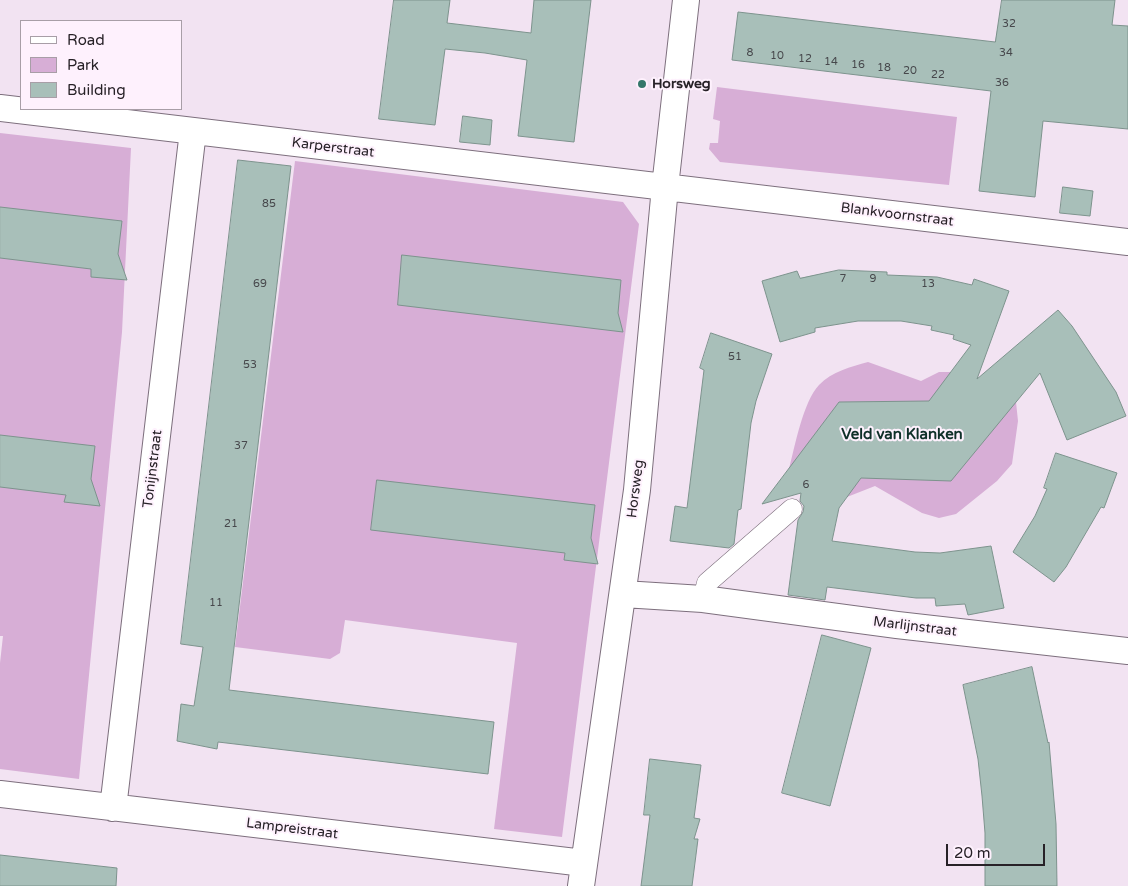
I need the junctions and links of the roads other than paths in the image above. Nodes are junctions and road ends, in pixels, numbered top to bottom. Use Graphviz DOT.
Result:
graph roads {
  1 [pos="686,0"];
  2 [pos="0,108"];
  3 [pos="193,131"];
  4 [pos="665,187"];
  5 [pos="1128,242"];
  6 [pos="792,509"];
  7 [pos="622,594"];
  8 [pos="702,599"];
  9 [pos="1128,651"];
  10 [pos="0,794"];
  11 [pos="113,808"];
  12 [pos="583,875"];
  1 -- 4 [label="street, Horsweg"];
  2 -- 3 [label="street, Karperstraat"];
  3 -- 4 [label="street, Karperstraat"];
  3 -- 11 [label="street, Tonijnstraat"];
  4 -- 5 [label="street, Blankvoornstraat"];
  4 -- 7 [label="street, Horsweg"];
  6 -- 8 [label="street"];
  7 -- 8 [label="street, Marlijnstraat"];
  7 -- 12 [label="street, Horsweg"];
  8 -- 9 [label="street, Marlijnstraat"];
  10 -- 11 [label="street, Lampreistraat"];
  11 -- 12 [label="street, Lampreistraat"];
}
